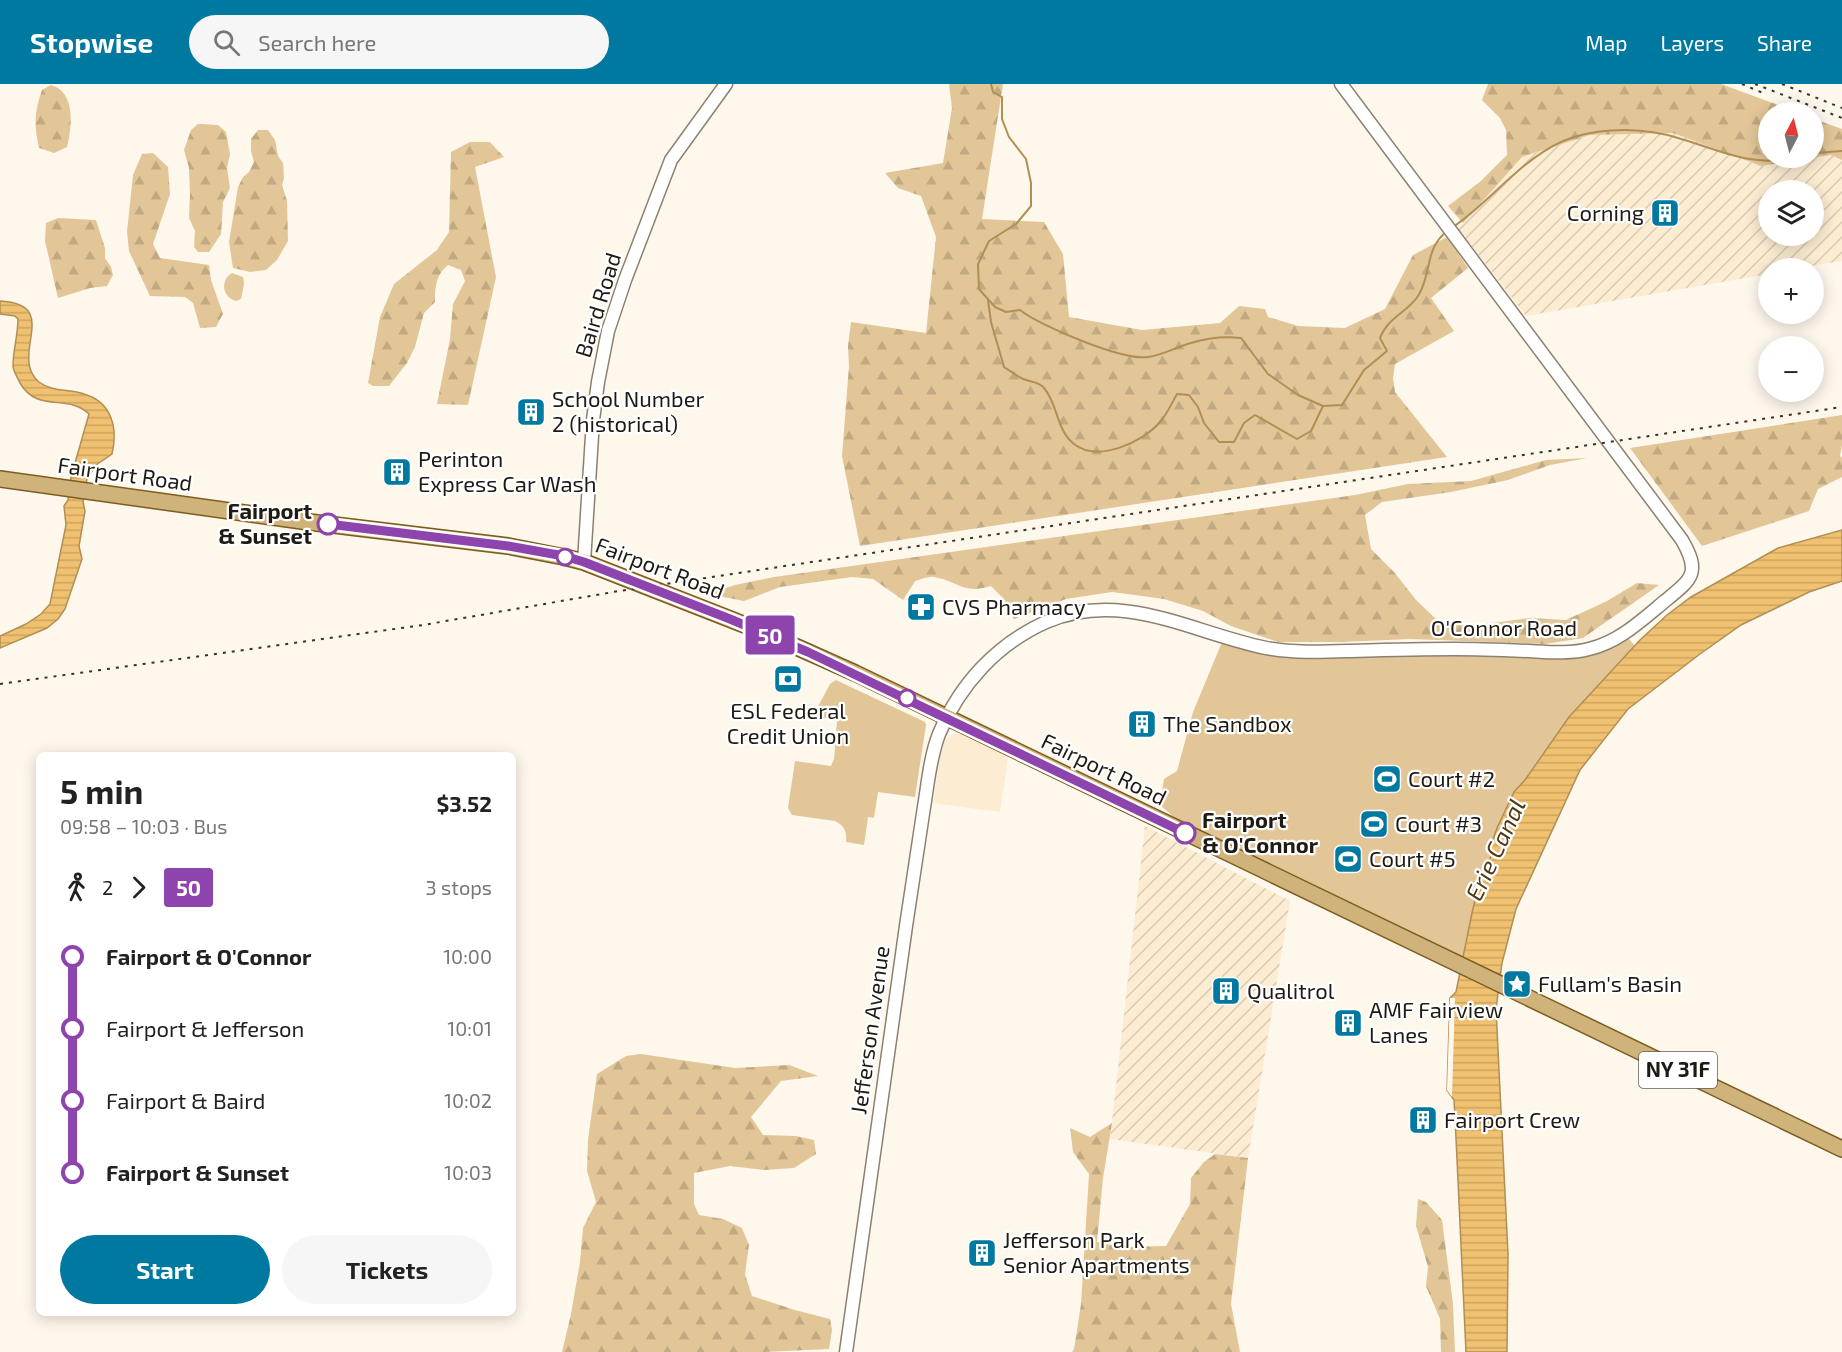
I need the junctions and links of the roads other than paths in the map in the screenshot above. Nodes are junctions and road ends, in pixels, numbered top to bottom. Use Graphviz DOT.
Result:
graph roads {
  1 [pos="726,84"];
  2 [pos="1341,84"];
  3 [pos="0,479"];
  4 [pos="584,562"];
  5 [pos="947,717"];
  6 [pos="1842,1149"];
  7 [pos="846,1352"];
  1 -- 4 [label="street, Baird Road"];
  2 -- 5 [label="street, O'Connor Road"];
  3 -- 4 [label="main road, Fairport Road / NY 31F"];
  4 -- 5 [label="main road, Fairport Road / NY 31F"];
  5 -- 6 [label="main road, Fairport Road / NY 31F"];
  5 -- 7 [label="street, Jefferson Avenue"];
}
